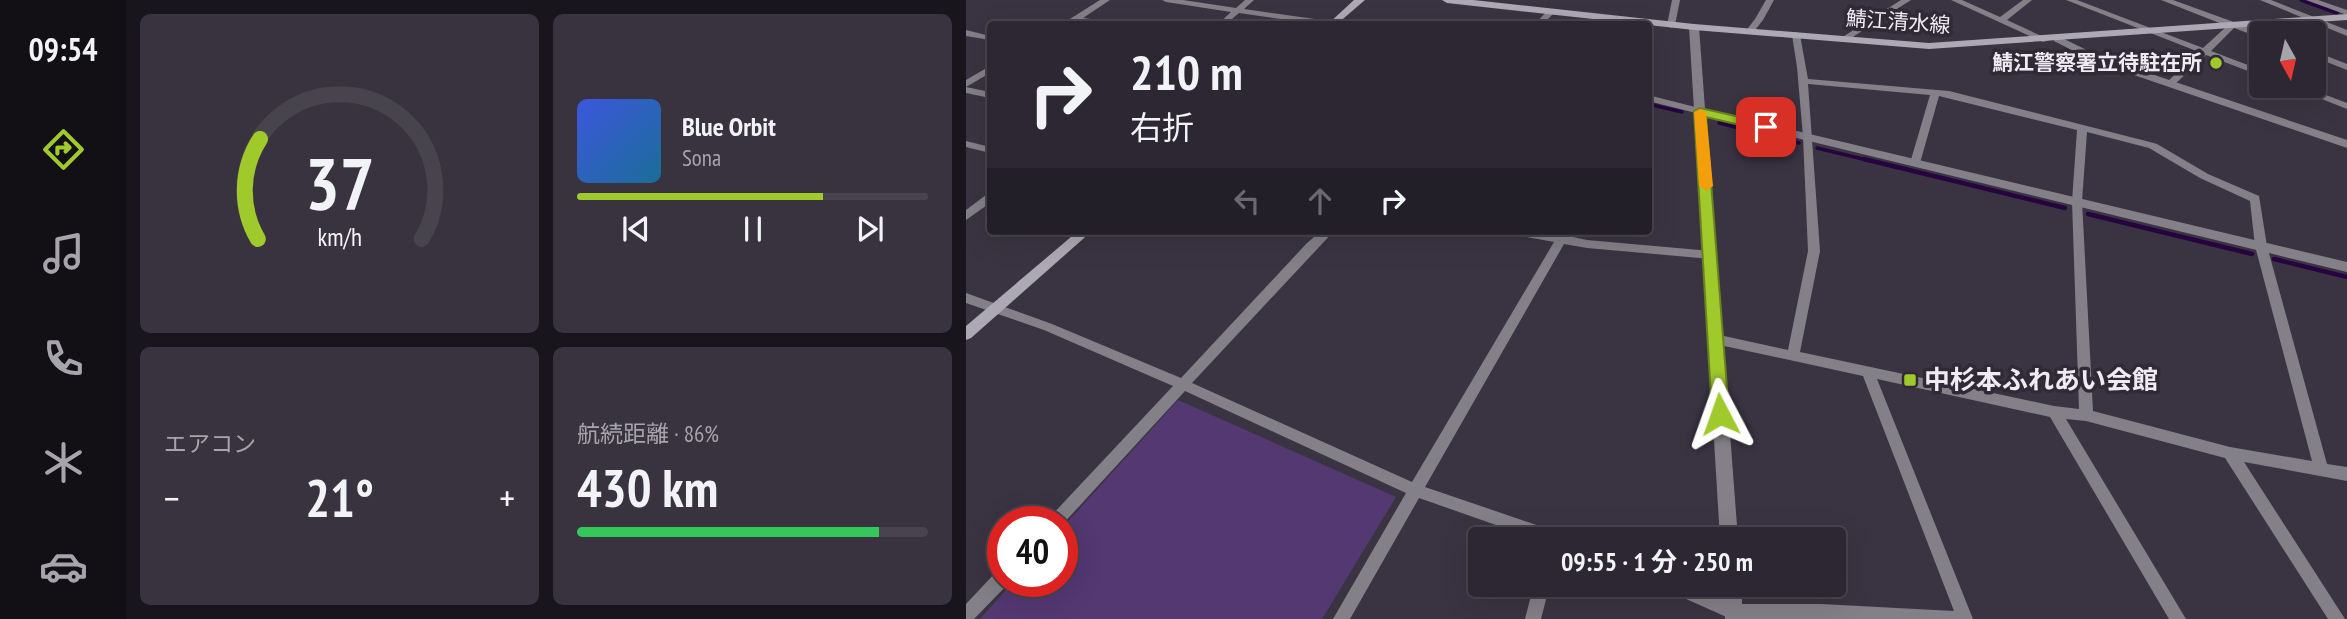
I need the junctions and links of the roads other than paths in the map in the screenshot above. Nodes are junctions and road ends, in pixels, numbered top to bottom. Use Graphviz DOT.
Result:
graph roads {
  1 [pos="1105,0"];
  2 [pos="1166,0"];
  3 [pos="1250,0"];
  4 [pos="1360,0"];
  5 [pos="1447,0"];
  6 [pos="1676,0"];
  7 [pos="1770,0"];
  8 [pos="1907,0"];
  9 [pos="1955,0"];
  10 [pos="2028,0"];
  11 [pos="2070,0"];
  12 [pos="2165,0"];
  13 [pos="2264,0"];
  14 [pos="2310,0"];
  15 [pos="1551,12"];
  16 [pos="1237,13"];
  17 [pos="2347,15"];
  18 [pos="1076,19"];
  19 [pos="2003,19"];
  20 [pos="2314,20"];
  21 [pos="1072,21"];
  22 [pos="1089,21"];
  23 [pos="1226,21"];
  24 [pos="1305,21"];
  25 [pos="1335,21"];
  26 [pos="1542,21"];
  27 [pos="1634,21"];
  28 [pos="1652,23"];
  29 [pos="1671,25"];
  30 [pos="2233,25"];
  31 [pos="1694,27"];
  32 [pos="2151,31"];
  33 [pos="2249,31"];
  34 [pos="1749,32"];
  35 [pos="966,33"];
  36 [pos="2347,33"];
  37 [pos="1796,35"];
  38 [pos="987,37"];
  39 [pos="1845,38"];
  40 [pos="2051,39"];
  41 [pos="2205,52"];
  42 [pos="2326,59"];
  43 [pos="2347,67"];
  44 [pos="2249,68"];
  45 [pos="987,71"];
  46 [pos="1802,81"];
  47 [pos="966,83"];
  48 [pos="2170,84"];
  49 [pos="966,90"];
  50 [pos="1935,93"];
  51 [pos="987,94"];
  52 [pos="2326,98"];
  53 [pos="1652,99"];
  54 [pos="2347,106"];
  55 [pos="1700,111"];
  56 [pos="2082,129"];
  57 [pos="1808,137"];
  58 [pos="966,144"];
  59 [pos="2347,145"];
  60 [pos="987,149"];
  61 [pos="1915,163"];
  62 [pos="987,200"];
  63 [pos="2077,201"];
  64 [pos="968,213"];
  65 [pos="1081,235"];
  66 [pos="1324,235"];
  67 [pos="1563,236"];
  68 [pos="2261,246"];
  69 [pos="1711,255"];
  70 [pos="2347,267"];
  71 [pos="966,298"];
  72 [pos="995,309"];
  73 [pos="966,334"];
  74 [pos="1715,339"];
  75 [pos="1793,356"];
  76 [pos="1868,373"];
  77 [pos="1182,384"];
  78 [pos="2054,412"];
  79 [pos="2086,415"];
  80 [pos="2230,453"];
  81 [pos="2321,468"];
  82 [pos="2347,474"];
  83 [pos="1414,490"];
  84 [pos="1070,506"];
  85 [pos="1520,527"];
  86 [pos="1728,527"];
  87 [pos="987,594"];
  88 [pos="1539,597"];
  89 [pos="1697,597"];
  90 [pos="1733,597"];
  91 [pos="966,616"];
  92 [pos="1734,616"];
  93 [pos="1341,619"];
  94 [pos="1533,619"];
  95 [pos="1954,619"];
  96 [pos="1965,619"];
  97 [pos="2178,619"];
  98 [pos="2337,619"];
  1 -- 18 [label="street"];
  2 -- 16 [label="street"];
  3 -- 16 [label="street"];
  4 -- 25 [label="main road"];
  5 -- 15 [label="main road, 鯖江清水線"];
  6 -- 29 [label="street"];
  7 -- 34 [label="street"];
  8 -- 39 [label="street"];
  9 -- 19 [label="street"];
  10 -- 19 [label="street"];
  11 -- 32 [label="street"];
  12 -- 30 [label="street"];
  13 -- 20 [label="street"];
  14 -- 17 [label="street"];
  15 -- 26 [label="street"];
  15 -- 27 [label="main road, 鯖江清水線"];
  16 -- 23 [label="street"];
  16 -- 24 [label="street"];
  17 -- 20 [label="main road, 鯖江清水線"];
  18 -- 21 [label="street"];
  18 -- 22 [label="street"];
  19 -- 40 [label="street"];
  20 -- 30 [label="main road, 鯖江清水線"];
  20 -- 36 [label="street"];
  28 -- 29 [label="main road, 鯖江清水線"];
  29 -- 31 [label="main road, 鯖江清水線"];
  30 -- 32 [label="main road, 鯖江清水線"];
  30 -- 33 [label="street"];
  30 -- 41 [label="street"];
  31 -- 34 [label="main road, 鯖江清水線"];
  31 -- 55 [label="street"];
  32 -- 40 [label="main road, 鯖江清水線"];
  32 -- 41 [label="street"];
  34 -- 37 [label="main road, 鯖江清水線"];
  35 -- 38 [label="street"];
  37 -- 39 [label="main road, 鯖江清水線"];
  37 -- 46 [label="street"];
  39 -- 40 [label="main road, 鯖江清水線"];
  40 -- 48 [label="street"];
  41 -- 44 [label="street"];
  41 -- 48 [label="street"];
  42 -- 43 [label="street"];
  45 -- 47 [label="street"];
  46 -- 50 [label="street"];
  46 -- 57 [label="street"];
  48 -- 59 [label="street"];
  49 -- 51 [label="street"];
  50 -- 56 [label="street"];
  50 -- 61 [label="street"];
  52 -- 54 [label="street"];
  53 -- 55 [label="street"];
  55 -- 57 [label="street"];
  55 -- 69 [label="street"];
  56 -- 63 [label="street"];
  56 -- 68 [label="street"];
  57 -- 61 [label="street"];
  57 -- 75 [label="street"];
  58 -- 60 [label="street"];
  61 -- 63 [label="street"];
  62 -- 64 [label="street"];
  63 -- 68 [label="street"];
  63 -- 79 [label="street"];
  65 -- 72 [label="main road"];
  66 -- 77 [label="street"];
  67 -- 69 [label="street"];
  67 -- 83 [label="street"];
  68 -- 70 [label="street"];
  68 -- 81 [label="street"];
  69 -- 74 [label="street"];
  71 -- 72 [label="street"];
  72 -- 73 [label="main road"];
  72 -- 77 [label="street"];
  74 -- 75 [label="street"];
  74 -- 86 [label="street"];
  75 -- 76 [label="street"];
  76 -- 78 [label="street"];
  76 -- 96 [label="street"];
  77 -- 83 [label="street"];
  77 -- 84 [label="street"];
  78 -- 79 [label="street"];
  78 -- 97 [label="street"];
  79 -- 80 [label="street"];
  80 -- 81 [label="street"];
  80 -- 98 [label="street"];
  81 -- 82 [label="street"];
  83 -- 85 [label="street"];
  83 -- 93 [label="street"];
  87 -- 91 [label="street"];
  88 -- 94 [label="street"];
  89 -- 92 [label="street"];
  90 -- 92 [label="street"];
  92 -- 95 [label="street"];
}
